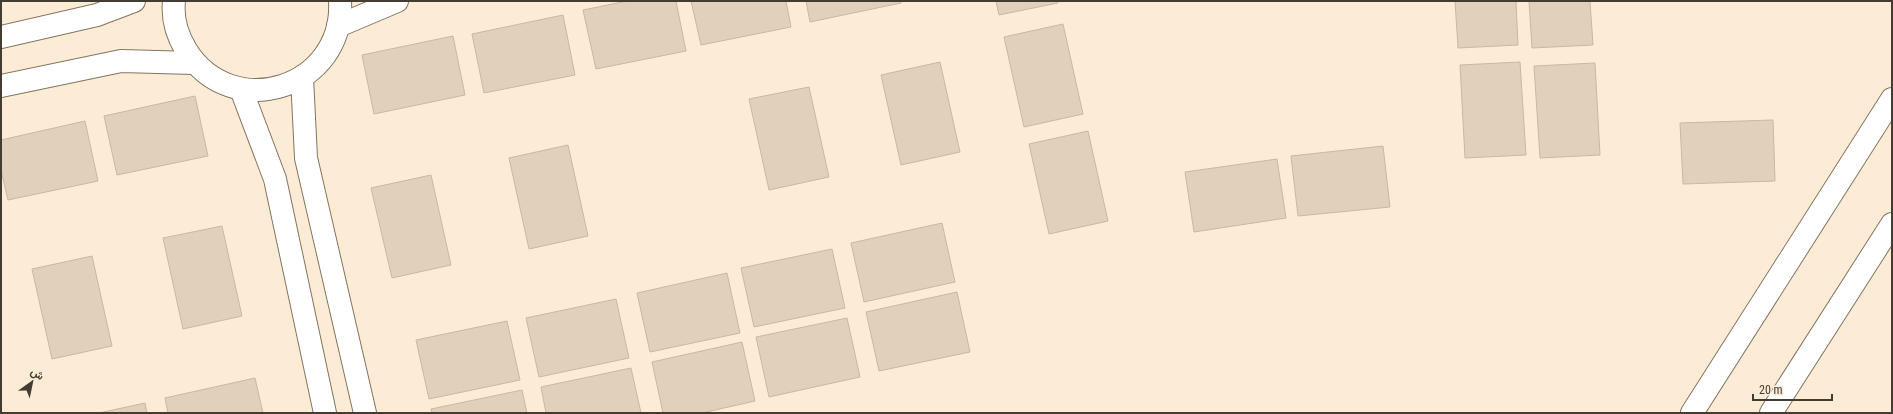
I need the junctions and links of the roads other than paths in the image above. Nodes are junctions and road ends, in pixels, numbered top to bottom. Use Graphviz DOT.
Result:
graph roads {
  1 [pos="134,1"];
  2 [pos="174,1"];
  3 [pos="340,1"];
  4 [pos="397,1"];
  5 [pos="338,26"];
  6 [pos="1,37"];
  7 [pos="194,62"];
  8 [pos="302,77"];
  9 [pos="1,86"];
  10 [pos="241,89"];
  11 [pos="1892,99"];
  12 [pos="1892,224"];
  13 [pos="325,413"];
  14 [pos="365,413"];
  15 [pos="1692,413"];
  16 [pos="1771,413"];
  1 -- 6 [label="street"];
  2 -- 7 [label="street"];
  3 -- 5 [label="street"];
  4 -- 5 [label="street"];
  5 -- 8 [label="street"];
  7 -- 9 [label="street"];
  7 -- 10 [label="street"];
  8 -- 10 [label="street"];
  8 -- 14 [label="street"];
  10 -- 13 [label="street"];
  11 -- 15 [label="street"];
  12 -- 16 [label="street"];
}
